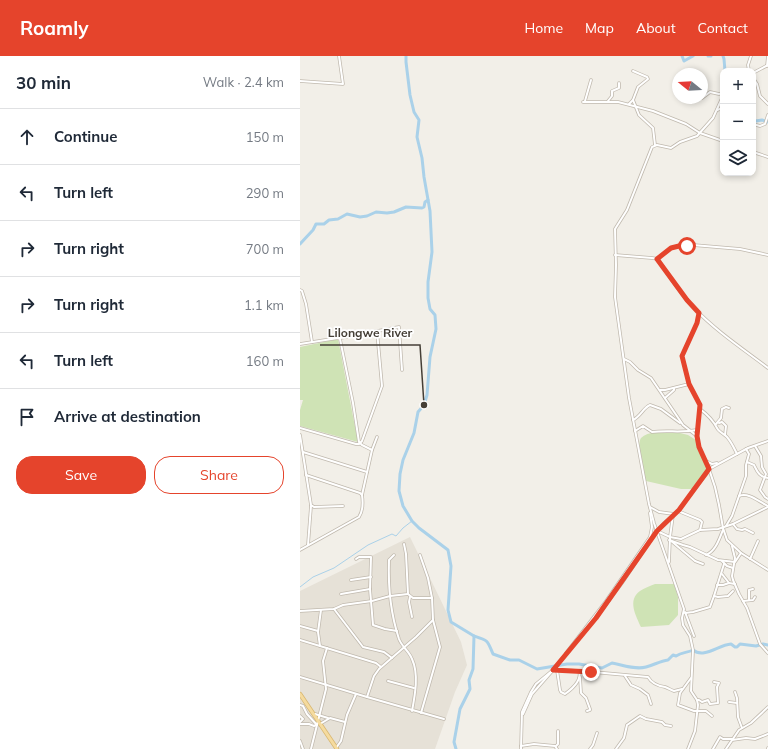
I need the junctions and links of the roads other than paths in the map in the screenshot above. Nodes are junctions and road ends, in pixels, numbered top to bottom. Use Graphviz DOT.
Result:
graph roads {
  1 [pos="339,56"];
  2 [pos="751,56"];
  3 [pos="768,56"];
  4 [pos="767,66"];
  5 [pos="748,68"];
  6 [pos="633,71"];
  7 [pos="756,72"];
  8 [pos="591,80"];
  9 [pos="300,81"];
  10 [pos="756,82"];
  11 [pos="619,83"];
  12 [pos="708,93"];
  13 [pos="720,94"];
  14 [pos="633,100"];
  15 [pos="608,101"];
  16 [pos="720,102"];
  17 [pos="629,104"];
  18 [pos="768,104"];
  19 [pos="635,106"];
  20 [pos="720,109"];
  21 [pos="716,111"];
  22 [pos="768,115"];
  23 [pos="756,125"];
  24 [pos="700,133"];
  25 [pos="720,140"];
  26 [pos="655,146"];
  27 [pos="756,153"];
  28 [pos="768,157"];
  29 [pos="768,255"];
  30 [pos="615,256"];
  31 [pos="657,259"];
  32 [pos="300,290"];
  33 [pos="699,313"];
  34 [pos="377,332"];
  35 [pos="339,338"];
  36 [pos="312,342"];
  37 [pos="300,344"];
  38 [pos="624,359"];
  39 [pos="768,368"];
  40 [pos="402,370"];
  41 [pos="689,384"];
  42 [pos="674,388"];
  43 [pos="660,390"];
  44 [pos="665,398"];
  45 [pos="729,408"];
  46 [pos="700,409"];
  47 [pos="633,420"];
  48 [pos="717,423"];
  49 [pos="683,425"];
  50 [pos="300,428"];
  51 [pos="697,430"];
  52 [pos="635,431"];
  53 [pos="691,431"];
  54 [pos="300,435"];
  55 [pos="725,435"];
  56 [pos="697,436"];
  57 [pos="377,438"];
  58 [pos="768,441"];
  59 [pos="360,443"];
  60 [pos="755,446"];
  61 [pos="746,449"];
  62 [pos="372,450"];
  63 [pos="303,452"];
  64 [pos="737,454"];
  65 [pos="706,461"];
  66 [pos="747,462"];
  67 [pos="719,463"];
  68 [pos="709,469"];
  69 [pos="367,472"];
  70 [pos="306,475"];
  71 [pos="764,477"];
  72 [pos="768,478"];
  73 [pos="362,495"];
  74 [pos="738,496"];
  75 [pos="768,499"];
  76 [pos="311,506"];
  77 [pos="343,506"];
  78 [pos="768,506"];
  79 [pos="650,508"];
  80 [pos="678,511"];
  81 [pos="674,514"];
  82 [pos="733,524"];
  83 [pos="724,528"];
  84 [pos="700,530"];
  85 [pos="657,531"];
  86 [pos="753,533"];
  87 [pos="669,538"];
  88 [pos="758,541"];
  89 [pos="404,544"];
  90 [pos="308,545"];
  91 [pos="732,545"];
  92 [pos="300,550"];
  93 [pos="741,553"];
  94 [pos="420,555"];
  95 [pos="706,555"];
  96 [pos="394,556"];
  97 [pos="356,559"];
  98 [pos="750,559"];
  99 [pos="722,561"];
  100 [pos="735,562"];
  101 [pos="702,564"];
  102 [pos="724,564"];
  103 [pos="669,566"];
  104 [pos="733,568"];
  105 [pos="768,570"];
  106 [pos="722,574"];
  107 [pos="370,577"];
  108 [pos="350,580"];
  109 [pos="729,583"];
  110 [pos="735,584"];
  111 [pos="717,585"];
  112 [pos="370,589"];
  113 [pos="753,589"];
  114 [pos="733,591"];
  115 [pos="341,594"];
  116 [pos="389,596"];
  117 [pos="409,596"];
  118 [pos="714,596"];
  119 [pos="755,597"];
  120 [pos="432,598"];
  121 [pos="749,600"];
  122 [pos="370,601"];
  123 [pos="743,601"];
  124 [pos="684,608"];
  125 [pos="334,609"];
  126 [pos="321,610"];
  127 [pos="300,611"];
  128 [pos="685,612"];
  129 [pos="412,617"];
  130 [pos="433,620"];
  131 [pos="300,626"];
  132 [pos="319,631"];
  133 [pos="397,632"];
  134 [pos="694,636"];
  135 [pos="300,640"];
  136 [pos="320,646"];
  137 [pos="403,647"];
  138 [pos="327,648"];
  139 [pos="768,653"];
  140 [pos="392,658"];
  141 [pos="559,662"];
  142 [pos="381,667"];
  143 [pos="553,670"];
  144 [pos="557,670"];
  145 [pos="578,671"];
  146 [pos="624,675"];
  147 [pos="580,676"];
  148 [pos="691,677"];
  149 [pos="300,678"];
  150 [pos="388,681"];
  151 [pos="714,682"];
  152 [pos="327,686"];
  153 [pos="414,688"];
  154 [pos="682,689"];
  155 [pos="735,692"];
  156 [pos="300,694"];
  157 [pos="356,694"];
  158 [pos="366,697"];
  159 [pos="697,700"];
  160 [pos="729,702"];
  161 [pos="737,703"];
  162 [pos="651,704"];
  163 [pos="300,705"];
  164 [pos="768,707"];
  165 [pos="412,711"];
  166 [pos="587,711"];
  167 [pos="698,712"];
  168 [pos="421,713"];
  169 [pos="313,714"];
  170 [pos="319,715"];
  171 [pos="300,716"];
  172 [pos="712,716"];
  173 [pos="328,718"];
  174 [pos="444,719"];
  175 [pos="318,721"];
  176 [pos="345,722"];
  177 [pos="300,723"];
  178 [pos="319,725"];
  179 [pos="671,726"];
  180 [pos="742,728"];
  181 [pos="558,732"];
  182 [pos="597,733"];
  183 [pos="768,734"];
  184 [pos="732,740"];
  185 [pos="300,741"];
  186 [pos="521,748"];
  187 [pos="557,748"];
  188 [pos="302,749"];
  189 [pos="311,749"];
  190 [pos="336,749"];
  191 [pos="590,749"];
  192 [pos="616,749"];
  193 [pos="688,749"];
  194 [pos="714,749"];
  195 [pos="726,749"];
  1 -- 9 [label="street"];
  2 -- 5 [label="street"];
  3 -- 4 [label="street"];
  4 -- 7 [label="street"];
  6 -- 14 [label="street"];
  8 -- 15 [label="street"];
  10 -- 18 [label="street"];
  11 -- 15 [label="street"];
  12 -- 13 [label="street"];
  14 -- 17 [label="street"];
  14 -- 19 [label="street"];
  15 -- 17 [label="street"];
  16 -- 21 [label="street"];
  17 -- 19 [label="street"];
  19 -- 24 [label="street"];
  19 -- 26 [label="street"];
  20 -- 21 [label="street"];
  21 -- 24 [label="street"];
  22 -- 23 [label="street"];
  24 -- 25 [label="street"];
  24 -- 26 [label="street"];
  26 -- 30 [label="street"];
  27 -- 28 [label="street"];
  29 -- 31 [label="street"];
  30 -- 31 [label="street"];
  30 -- 38 [label="street"];
  31 -- 33 [label="street"];
  32 -- 36 [label="street"];
  33 -- 39 [label="street"];
  33 -- 41 [label="street"];
  34 -- 35 [label="street"];
  34 -- 40 [label="street"];
  34 -- 59 [label="street"];
  35 -- 36 [label="street"];
  35 -- 59 [label="street"];
  36 -- 37 [label="street"];
  38 -- 43 [label="street"];
  38 -- 47 [label="street"];
  41 -- 42 [label="street"];
  41 -- 46 [label="street"];
  42 -- 43 [label="street"];
  42 -- 44 [label="street"];
  43 -- 44 [label="street"];
  44 -- 49 [label="street"];
  45 -- 48 [label="street"];
  46 -- 48 [label="street"];
  46 -- 51 [label="street"];
  47 -- 49 [label="street"];
  47 -- 52 [label="street"];
  48 -- 55 [label="street"];
  48 -- 55 [label="street"];
  49 -- 53 [label="street"];
  50 -- 59 [label="street"];
  51 -- 53 [label="street"];
  51 -- 56 [label="street"];
  52 -- 53 [label="street"];
  52 -- 79 [label="street"];
  53 -- 56 [label="street"];
  54 -- 63 [label="street"];
  55 -- 64 [label="street"];
  56 -- 65 [label="street"];
  57 -- 62 [label="street"];
  58 -- 60 [label="street"];
  59 -- 62 [label="street"];
  60 -- 61 [label="street"];
  60 -- 71 [label="street"];
  61 -- 64 [label="street"];
  61 -- 66 [label="street"];
  62 -- 69 [label="street"];
  63 -- 69 [label="street"];
  63 -- 70 [label="street"];
  64 -- 67 [label="street"];
  65 -- 67 [label="street"];
  65 -- 68 [label="street"];
  66 -- 71 [label="street"];
  66 -- 74 [label="street"];
  67 -- 68 [label="street"];
  68 -- 80 [label="street"];
  68 -- 83 [label="street"];
  69 -- 73 [label="street"];
  70 -- 73 [label="street"];
  70 -- 76 [label="street"];
  71 -- 72 [label="street"];
  71 -- 75 [label="street"];
  73 -- 90 [label="street"];
  74 -- 78 [label="street"];
  74 -- 83 [label="street"];
  76 -- 77 [label="street"];
  76 -- 90 [label="street"];
  78 -- 82 [label="street"];
  79 -- 81 [label="street"];
  79 -- 85 [label="street"];
  79 -- 141 [label="street"];
  80 -- 81 [label="street"];
  80 -- 84 [label="street"];
  81 -- 85 [label="street"];
  81 -- 87 [label="street"];
  82 -- 83 [label="street"];
  82 -- 86 [label="street"];
  83 -- 84 [label="street"];
  83 -- 91 [label="street"];
  83 -- 95 [label="street"];
  84 -- 87 [label="street"];
  85 -- 87 [label="street"];
  85 -- 103 [label="street"];
  85 -- 141 [label="street"];
  87 -- 95 [label="street"];
  87 -- 101 [label="street"];
  87 -- 103 [label="street"];
  88 -- 98 [label="street"];
  89 -- 117 [label="street"];
  90 -- 92 [label="street"];
  91 -- 93 [label="street"];
  91 -- 100 [label="street"];
  93 -- 98 [label="street"];
  93 -- 100 [label="street"];
  94 -- 120 [label="street"];
  95 -- 99 [label="street"];
  96 -- 116 [label="street"];
  97 -- 107 [label="street"];
  98 -- 105 [label="street"];
  99 -- 100 [label="street"];
  99 -- 102 [label="street"];
  100 -- 104 [label="street"];
  102 -- 104 [label="street"];
  102 -- 106 [label="street"];
  103 -- 124 [label="street"];
  104 -- 110 [label="street"];
  106 -- 109 [label="street"];
  106 -- 111 [label="street"];
  107 -- 108 [label="street"];
  107 -- 112 [label="street"];
  109 -- 110 [label="street"];
  109 -- 111 [label="street"];
  110 -- 123 [label="street"];
  111 -- 118 [label="street"];
  112 -- 115 [label="street"];
  112 -- 122 [label="street"];
  113 -- 121 [label="street"];
  114 -- 118 [label="street"];
  116 -- 117 [label="street"];
  116 -- 122 [label="street"];
  116 -- 133 [label="street"];
  117 -- 120 [label="street"];
  117 -- 129 [label="street"];
  118 -- 128 [label="street"];
  119 -- 121 [label="street"];
  120 -- 130 [label="street"];
  121 -- 123 [label="street"];
  122 -- 125 [label="street"];
  122 -- 133 [label="street"];
  123 -- 139 [label="street"];
  124 -- 128 [label="street"];
  124 -- 148 [label="street"];
  125 -- 126 [label="street"];
  125 -- 140 [label="street"];
  126 -- 127 [label="street"];
  126 -- 132 [label="street"];
  128 -- 134 [label="street"];
  130 -- 137 [label="street"];
  130 -- 168 [label="street"];
  131 -- 132 [label="street"];
  132 -- 136 [label="street"];
  133 -- 137 [label="street"];
  135 -- 136 [label="street"];
  136 -- 138 [label="street"];
  137 -- 140 [label="street"];
  137 -- 153 [label="street"];
  138 -- 142 [label="street"];
  138 -- 152 [label="street"];
  140 -- 142 [label="street"];
  141 -- 143 [label="street"];
  142 -- 158 [label="street"];
  143 -- 144 [label="street"];
  143 -- 186 [label="street"];
  144 -- 145 [label="street"];
  144 -- 147 [label="street"];
  145 -- 146 [label="street"];
  145 -- 147 [label="street"];
  146 -- 154 [label="street"];
  146 -- 162 [label="street"];
  147 -- 166 [label="street"];
  148 -- 154 [label="street"];
  148 -- 159 [label="street"];
  149 -- 152 [label="street"];
  150 -- 153 [label="street"];
  151 -- 159 [label="street"];
  152 -- 157 [label="street"];
  152 -- 170 [label="street"];
  153 -- 165 [label="street"];
  154 -- 167 [label="street"];
  155 -- 161 [label="street"];
  156 -- 169 [label="main road"];
  157 -- 158 [label="street"];
  157 -- 176 [label="street"];
  158 -- 165 [label="street"];
  159 -- 167 [label="street"];
  160 -- 161 [label="street"];
  161 -- 180 [label="street"];
  163 -- 178 [label="street"];
  164 -- 180 [label="street"];
  165 -- 168 [label="street"];
  167 -- 172 [label="street"];
  167 -- 193 [label="street"];
  168 -- 174 [label="street"];
  169 -- 170 [label="street"];
  169 -- 175 [label="main road"];
  170 -- 173 [label="street"];
  170 -- 175 [label="street"];
  171 -- 177 [label="street"];
  173 -- 176 [label="street"];
  173 -- 178 [label="street"];
  175 -- 178 [label="main road"];
  176 -- 190 [label="street"];
  177 -- 178 [label="street"];
  178 -- 189 [label="street"];
  178 -- 190 [label="main road"];
  179 -- 192 [label="street"];
  180 -- 184 [label="street"];
  181 -- 187 [label="street"];
  182 -- 191 [label="street"];
  183 -- 184 [label="street"];
  184 -- 194 [label="street"];
  184 -- 195 [label="street"];
  185 -- 188 [label="street"];
  186 -- 187 [label="street"];
}
